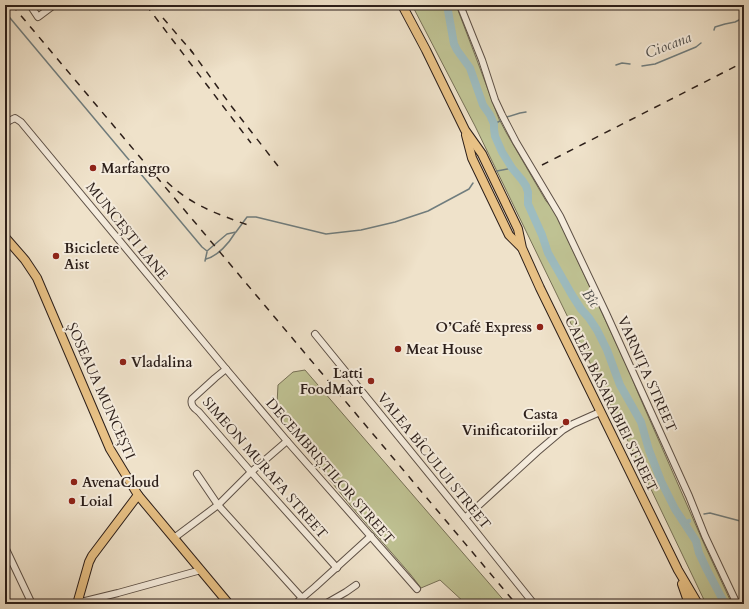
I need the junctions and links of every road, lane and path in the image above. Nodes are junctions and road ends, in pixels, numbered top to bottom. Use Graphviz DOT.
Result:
graph roads {
  1 [pos="30,5"];
  2 [pos="54,5"];
  3 [pos="402,5"];
  4 [pos="460,5"];
  5 [pos="5,123"];
  6 [pos="465,130"];
  7 [pos="482,154"];
  8 [pos="472,158"];
  9 [pos="510,213"];
  10 [pos="501,216"];
  11 [pos="5,237"];
  12 [pos="522,248"];
  13 [pos="315,334"];
  14 [pos="226,369"];
  15 [pos="600,412"];
  16 [pos="287,441"];
  17 [pos="251,472"];
  18 [pos="197,474"];
  19 [pos="138,495"];
  20 [pos="218,505"];
  21 [pos="465,518"];
  22 [pos="371,536"];
  23 [pos="174,538"];
  24 [pos="5,547"];
  25 [pos="337,568"];
  26 [pos="201,570"];
  27 [pos="678,570"];
  28 [pos="356,585"];
  29 [pos="417,589"];
  30 [pos="302,598"];
  31 [pos="32,604"];
  32 [pos="78,604"];
  33 [pos="230,604"];
  34 [pos="295,604"];
  35 [pos="325,604"];
  36 [pos="534,604"];
  37 [pos="689,604"];
  38 [pos="698,604"];
  39 [pos="737,604"];
  1 -- 2 [label="street"];
  3 -- 6 [label="main road, CALEA BASARABIEI STREET"];
  4 -- 39 [label="street, VARNIȚA STREET"];
  5 -- 14 [label="street, MUNCEȘTI LANE"];
  6 -- 7 [label="main road, CALEA BASARABIEI STREET"];
  6 -- 8 [label="main road, CALEA BASARABIEI STREET"];
  7 -- 8 [label="main road"];
  7 -- 9 [label="main road, CALEA BASARABIEI STREET"];
  8 -- 10 [label="main road, CALEA BASARABIEI STREET"];
  9 -- 10 [label="main road"];
  9 -- 12 [label="main road, CALEA BASARABIEI STREET"];
  10 -- 12 [label="main road, CALEA BASARABIEI STREET"];
  11 -- 19 [label="main road, ȘOSEAUA MUNCEȘTI"];
  12 -- 15 [label="main road, CALEA BASARABIEI STREET"];
  13 -- 21 [label="street, VALEA BÎCULUI STREET"];
  14 -- 16 [label="street, DECEMBRIȘTILOR STREET"];
  14 -- 17 [label="street, SIMEON MURAFA STREET"];
  15 -- 21 [label="street"];
  15 -- 27 [label="main road, CALEA BASARABIEI STREET"];
  16 -- 17 [label="street"];
  16 -- 22 [label="street, DECEMBRIȘTILOR STREET"];
  17 -- 20 [label="street"];
  17 -- 25 [label="street, SIMEON MURAFA STREET"];
  18 -- 20 [label="street"];
  19 -- 23 [label="main road, ȘOSEAUA MUNCEȘTI"];
  19 -- 32 [label="main road"];
  20 -- 23 [label="street"];
  20 -- 30 [label="street"];
  21 -- 36 [label="street, VALEA BÎCULUI STREET"];
  22 -- 25 [label="street"];
  22 -- 29 [label="street, DECEMBRIȘTILOR STREET"];
  23 -- 26 [label="main road, ȘOSEAUA MUNCEȘTI"];
  24 -- 31 [label="street"];
  25 -- 30 [label="street"];
  26 -- 32 [label="street"];
  26 -- 33 [label="main road, ȘOSEAUA MUNCEȘTI"];
  27 -- 37 [label="main road, CALEA BASARABIEI STREET"];
  27 -- 38 [label="main road, CALEA BASARABIEI STREET"];
  28 -- 35 [label="street"];
  30 -- 34 [label="street"];
}
